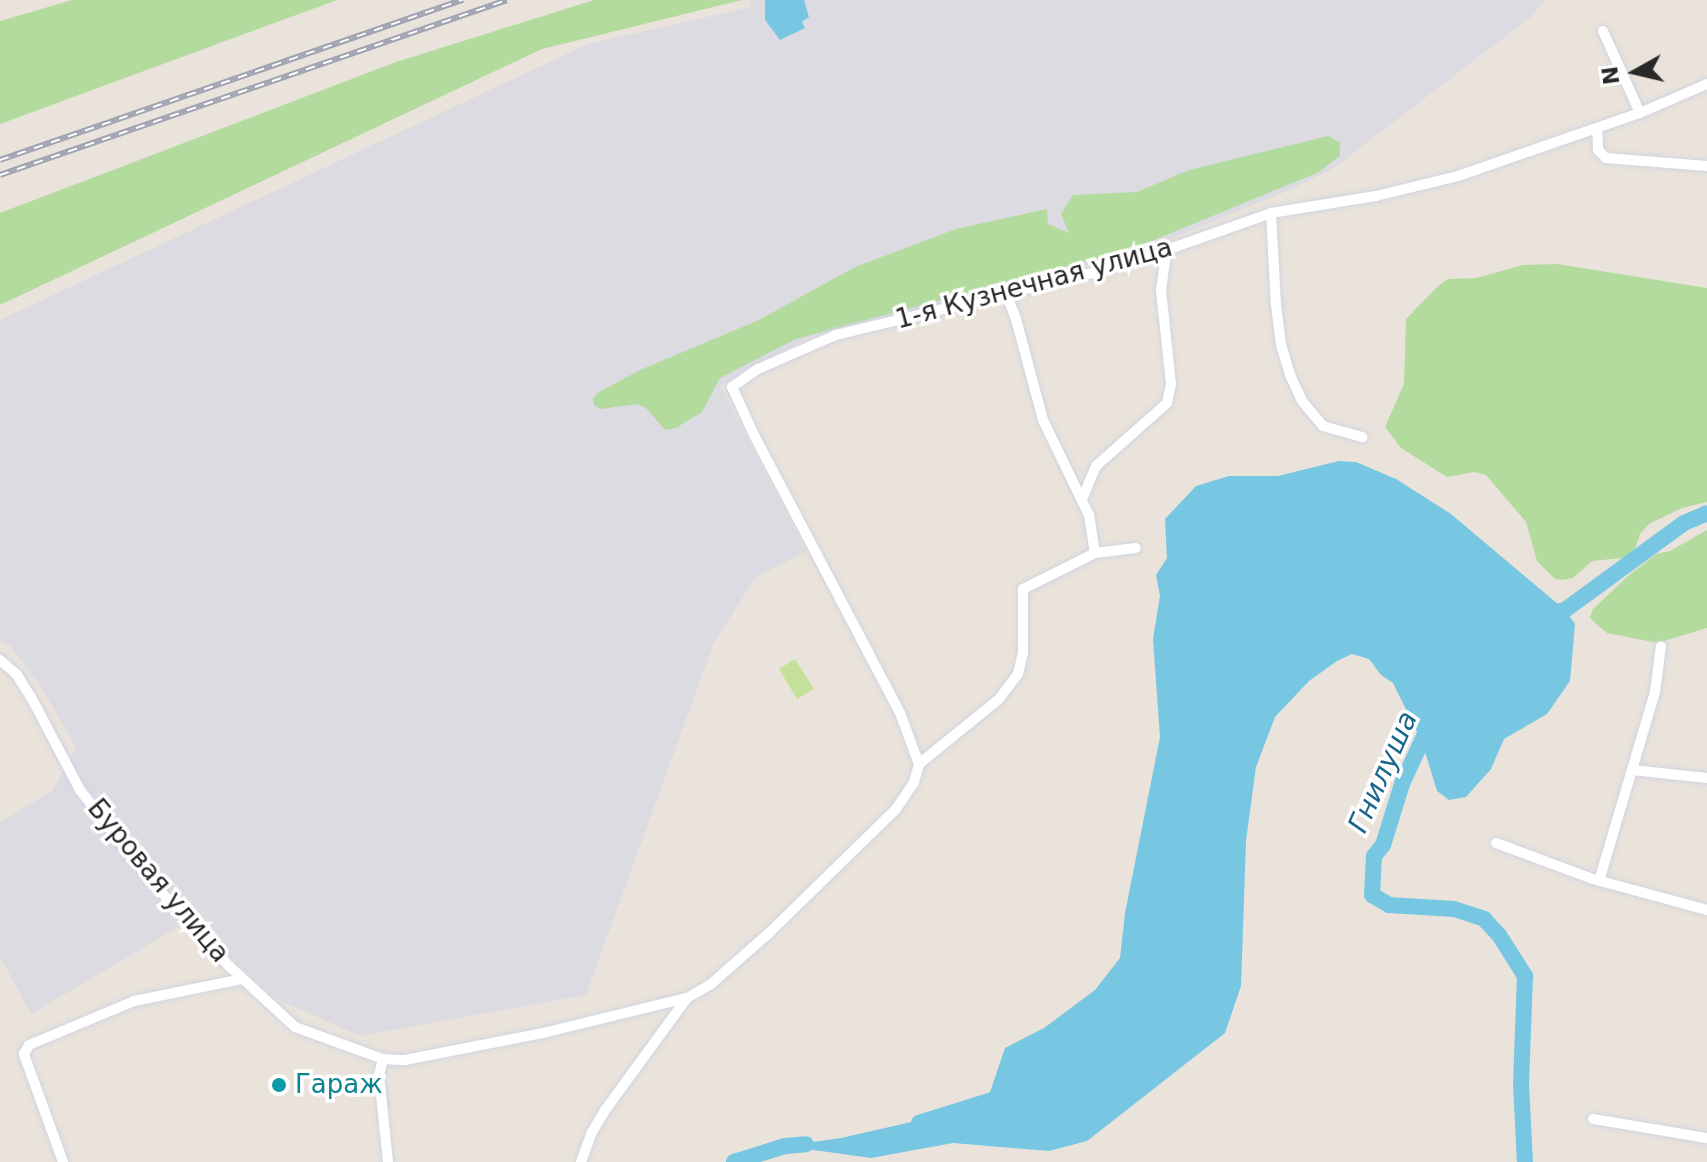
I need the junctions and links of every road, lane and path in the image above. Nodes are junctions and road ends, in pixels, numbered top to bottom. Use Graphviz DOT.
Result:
graph roads {
  1 [pos="1603,31"];
  2 [pos="1707,84"];
  3 [pos="1640,113"];
  4 [pos="1597,128"];
  5 [pos="1707,166"];
  6 [pos="1271,213"];
  7 [pos="1166,253"];
  8 [pos="1006,293"];
  9 [pos="1362,437"];
  10 [pos="1082,499"];
  11 [pos="1136,548"];
  12 [pos="1095,553"];
  13 [pos="1661,646"];
  14 [pos="0,660"];
  15 [pos="919,764"];
  16 [pos="1633,770"];
  17 [pos="1707,778"];
  18 [pos="1496,843"];
  19 [pos="1599,881"];
  20 [pos="1707,910"];
  21 [pos="242,979"];
  22 [pos="687,998"];
  23 [pos="383,1059"];
  24 [pos="1593,1119"];
  25 [pos="1707,1138"];
  26 [pos="63,1162"];
  27 [pos="388,1162"];
  28 [pos="581,1162"];
  1 -- 3 [label="street"];
  2 -- 3 [label="street, 1-я Кузнечная улица"];
  3 -- 4 [label="street, 1-я Кузнечная улица"];
  4 -- 5 [label="street"];
  4 -- 6 [label="street, 1-я Кузнечная улица"];
  6 -- 7 [label="street, 1-я Кузнечная улица"];
  6 -- 9 [label="street"];
  7 -- 8 [label="street, 1-я Кузнечная улица"];
  7 -- 10 [label="street"];
  8 -- 10 [label="street"];
  8 -- 15 [label="street, 1-я Кузнечная улица"];
  10 -- 12 [label="street"];
  11 -- 12 [label="street"];
  12 -- 15 [label="street"];
  13 -- 16 [label="street"];
  14 -- 21 [label="street, Буровая улица"];
  15 -- 22 [label="street"];
  16 -- 17 [label="street"];
  16 -- 19 [label="street"];
  18 -- 19 [label="street"];
  19 -- 20 [label="street"];
  21 -- 23 [label="street, Буровая улица"];
  21 -- 26 [label="street, Буровая улица"];
  22 -- 23 [label="street"];
  22 -- 28 [label="street"];
  23 -- 27 [label="street"];
  24 -- 25 [label="street"];
}
